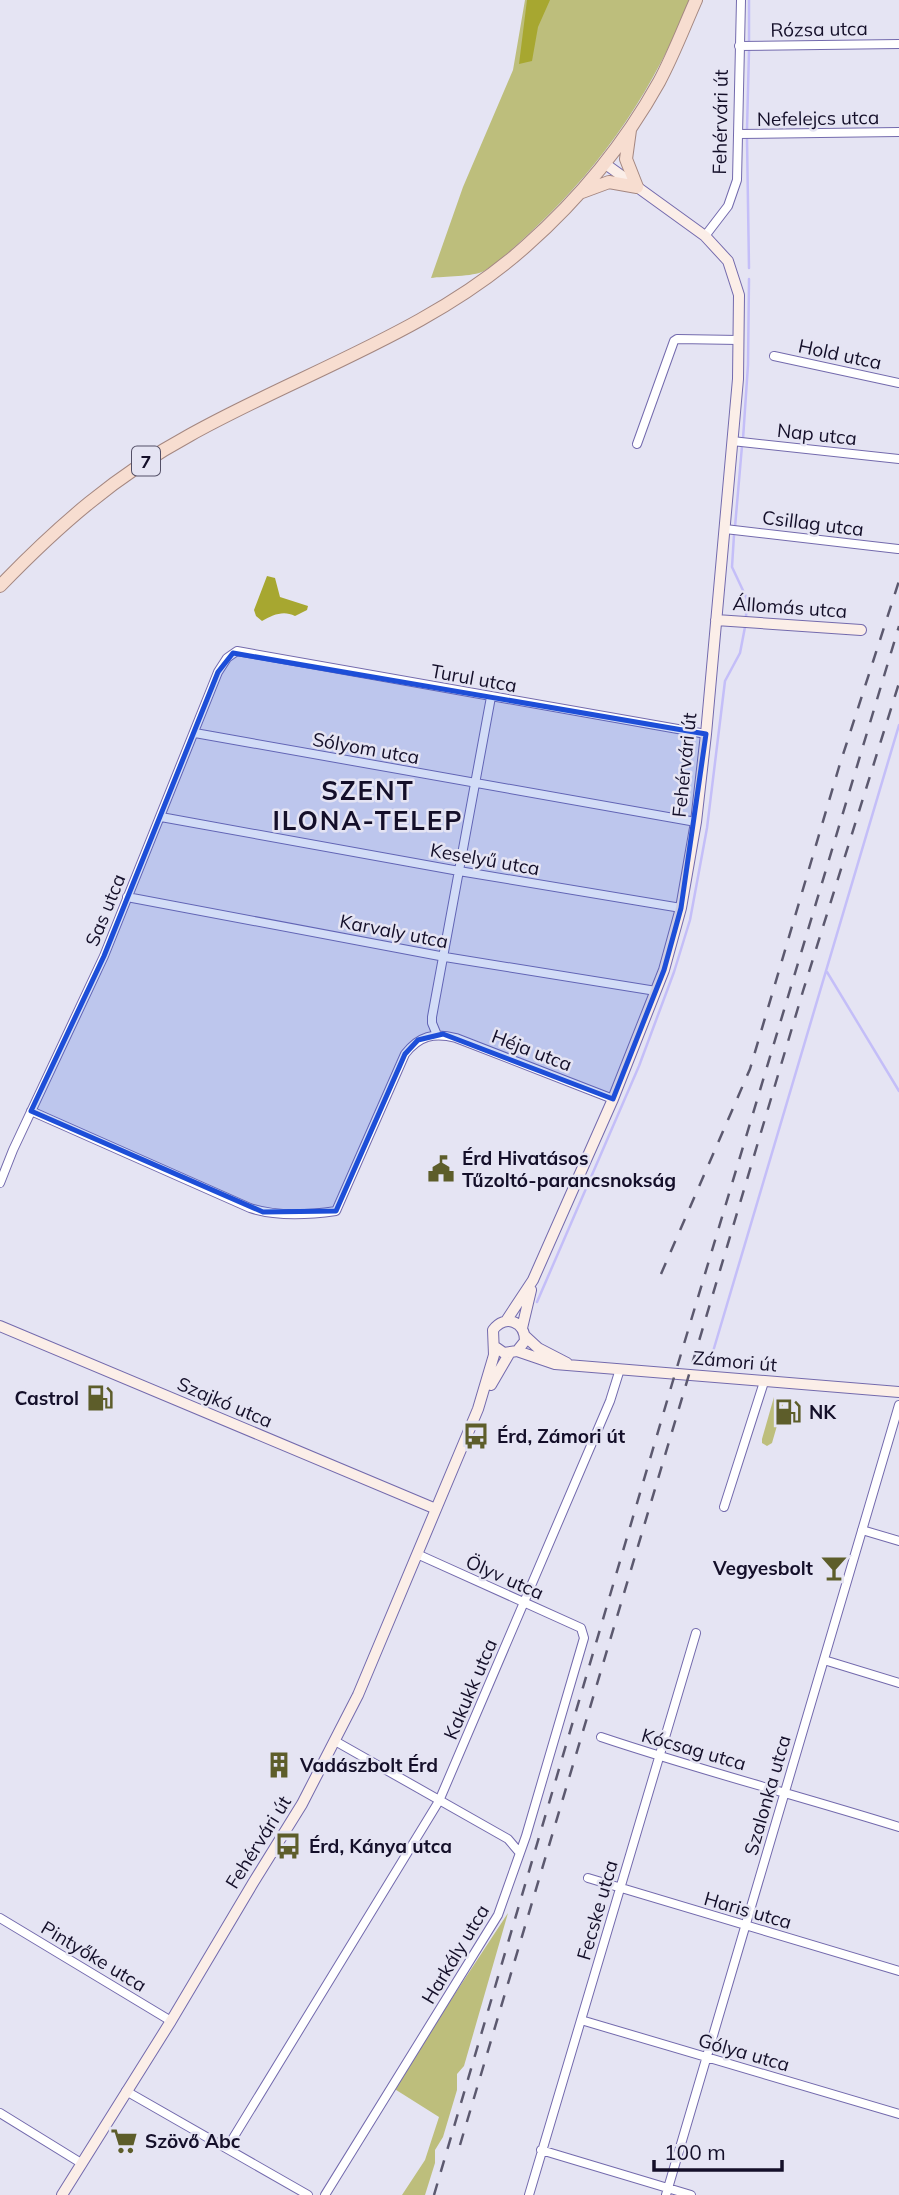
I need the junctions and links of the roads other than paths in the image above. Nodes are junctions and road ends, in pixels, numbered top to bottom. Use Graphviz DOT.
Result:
graph roads {
  1 [pos="696,0"];
  2 [pos="741,0"];
  3 [pos="899,44"];
  4 [pos="738,46"];
  5 [pos="631,128"];
  6 [pos="899,132"];
  7 [pos="738,134"];
  8 [pos="604,163"];
  9 [pos="637,187"];
  10 [pos="578,194"];
  11 [pos="705,236"];
  12 [pos="739,340"];
  13 [pos="775,356"];
  14 [pos="899,383"];
  15 [pos="732,441"];
  16 [pos="637,444"];
  17 [pos="899,459"];
  18 [pos="724,529"];
  19 [pos="898,549"];
  20 [pos="0,586"];
  21 [pos="716,620"];
  22 [pos="861,630"];
  23 [pos="237,651"];
  24 [pos="491,697"];
  25 [pos="195,733"];
  26 [pos="706,734"];
  27 [pos="476,784"];
  28 [pos="161,817"];
  29 [pos="696,822"];
  30 [pos="459,872"];
  31 [pos="127,897"];
  32 [pos="681,908"];
  33 [pos="445,957"];
  34 [pos="656,990"];
  35 [pos="437,1035"];
  36 [pos="613,1099"];
  37 [pos="31,1111"];
  38 [pos="0,1183"];
  39 [pos="533,1280"];
  40 [pos="506,1321"];
  41 [pos="0,1326"];
  42 [pos="524,1332"];
  43 [pos="494,1346"];
  44 [pos="513,1352"];
  45 [pos="569,1365"];
  46 [pos="620,1369"];
  47 [pos="764,1382"];
  48 [pos="899,1392"];
  49 [pos="899,1405"];
  50 [pos="478,1409"];
  51 [pos="724,1507"];
  52 [pos="436,1509"];
  53 [pos="862,1530"];
  54 [pos="899,1541"];
  55 [pos="417,1554"];
  56 [pos="525,1602"];
  57 [pos="581,1628"];
  58 [pos="696,1633"];
  59 [pos="824,1660"];
  60 [pos="899,1683"];
  61 [pos="601,1737"];
  62 [pos="335,1741"];
  63 [pos="659,1756"];
  64 [pos="785,1791"];
  65 [pos="439,1801"];
  66 [pos="899,1826"];
  67 [pos="519,1852"];
  68 [pos="588,1878"];
  69 [pos="620,1889"];
  70 [pos="0,1918"];
  71 [pos="745,1926"];
  72 [pos="899,1971"];
  73 [pos="581,2020"];
  74 [pos="171,2021"];
  75 [pos="707,2057"];
  76 [pos="126,2091"];
  77 [pos="0,2113"];
  78 [pos="899,2114"];
  79 [pos="227,2148"];
  80 [pos="541,2151"];
  81 [pos="82,2164"];
  82 [pos="667,2192"];
  83 [pos="62,2195"];
  84 [pos="308,2195"];
  85 [pos="325,2195"];
  86 [pos="529,2195"];
  87 [pos="691,2195"];
  1 -- 5 [label="main road, 7"];
  2 -- 4 [label="street, Fehérvári út"];
  3 -- 4 [label="street, Rózsa utca"];
  4 -- 7 [label="street, Fehérvári út"];
  5 -- 8 [label="main road, 7"];
  5 -- 9 [label="main road"];
  6 -- 7 [label="street, Nefelejcs utca"];
  7 -- 11 [label="street, Fehérvári út"];
  8 -- 9 [label="main road, Fehérvári út"];
  8 -- 10 [label="main road, 7"];
  9 -- 10 [label="main road"];
  9 -- 11 [label="main road, Fehérvári út"];
  10 -- 20 [label="main road, 7"];
  11 -- 12 [label="main road, Fehérvári út"];
  12 -- 15 [label="main road, Fehérvári út"];
  12 -- 16 [label="street"];
  13 -- 14 [label="street, Hold utca"];
  15 -- 17 [label="street, Nap utca"];
  15 -- 18 [label="main road, Fehérvári út"];
  18 -- 19 [label="street, Csillag utca"];
  18 -- 21 [label="main road, Fehérvári út"];
  21 -- 22 [label="main road, Állomás utca"];
  21 -- 26 [label="main road, Fehérvári út"];
  23 -- 24 [label="street, Turul utca"];
  23 -- 25 [label="street, Sas utca"];
  24 -- 26 [label="street, Turul utca"];
  24 -- 27 [label="street"];
  25 -- 27 [label="street, Sólyom utca"];
  25 -- 28 [label="street, Sas utca"];
  26 -- 29 [label="main road, Fehérvári út"];
  27 -- 29 [label="street, Sólyom utca"];
  27 -- 30 [label="street"];
  28 -- 30 [label="street, Keselyű utca"];
  28 -- 31 [label="street, Sas utca"];
  29 -- 32 [label="main road, Fehérvári út"];
  30 -- 32 [label="street, Keselyű utca"];
  30 -- 33 [label="street"];
  31 -- 33 [label="street, Karvaly utca"];
  31 -- 37 [label="street, Sas utca"];
  32 -- 34 [label="main road, Fehérvári út"];
  33 -- 34 [label="street, Karvaly utca"];
  33 -- 35 [label="street"];
  34 -- 36 [label="main road, Fehérvári út"];
  35 -- 36 [label="street, Héja utca"];
  35 -- 37 [label="street"];
  36 -- 39 [label="main road, Fehérvári út"];
  37 -- 38 [label="street, Sas utca"];
  39 -- 40 [label="main road, Fehérvári út"];
  39 -- 42 [label="main road, Fehérvári út"];
  40 -- 42 [label="main road"];
  40 -- 43 [label="main road"];
  41 -- 52 [label="main road, Szajkó utca"];
  42 -- 44 [label="main road"];
  42 -- 45 [label="main road, Zámori út"];
  43 -- 44 [label="main road"];
  43 -- 50 [label="main road, Fehérvári út"];
  44 -- 45 [label="main road, Zámori út"];
  44 -- 50 [label="main road, Fehérvári út"];
  45 -- 46 [label="main road, Zámori út"];
  46 -- 47 [label="main road, Zámori út"];
  46 -- 56 [label="street, Kakukk utca"];
  47 -- 48 [label="main road, Zámori út"];
  47 -- 51 [label="street"];
  49 -- 53 [label="street, Szalonka utca"];
  50 -- 52 [label="main road, Fehérvári út"];
  52 -- 55 [label="main road, Fehérvári út"];
  53 -- 54 [label="street"];
  53 -- 59 [label="street, Szalonka utca"];
  55 -- 56 [label="street, Ölyv utca"];
  55 -- 62 [label="main road, Fehérvári út"];
  56 -- 57 [label="street, Ölyv utca"];
  56 -- 65 [label="street, Kakukk utca"];
  57 -- 67 [label="street, Harkály utca"];
  58 -- 63 [label="street, Fecske utca"];
  59 -- 60 [label="street"];
  59 -- 64 [label="street, Szalonka utca"];
  61 -- 63 [label="street, Kócsag utca"];
  62 -- 65 [label="street"];
  62 -- 74 [label="main road, Fehérvári út"];
  63 -- 64 [label="street, Kócsag utca"];
  63 -- 69 [label="street, Fecske utca"];
  64 -- 66 [label="street, Kócsag utca"];
  64 -- 71 [label="street, Szalonka utca"];
  65 -- 67 [label="street"];
  65 -- 79 [label="street, Kakukk utca"];
  67 -- 85 [label="street, Harkály utca"];
  68 -- 69 [label="street, Haris utca"];
  69 -- 71 [label="street, Haris utca"];
  69 -- 73 [label="street, Fecske utca"];
  70 -- 74 [label="street, Pintyőke utca"];
  71 -- 72 [label="street, Haris utca"];
  71 -- 75 [label="street, Szalonka utca"];
  73 -- 75 [label="street, Gólya utca"];
  73 -- 80 [label="street, Fecske utca"];
  74 -- 76 [label="main road, Fehérvári út"];
  75 -- 78 [label="street, Gólya utca"];
  75 -- 82 [label="street, Szalonka utca"];
  76 -- 79 [label="street"];
  76 -- 81 [label="main road, Fehérvári út"];
  77 -- 81 [label="street"];
  79 -- 84 [label="street"];
  80 -- 82 [label="street"];
  80 -- 86 [label="street, Fecske utca"];
  81 -- 83 [label="main road, Fehérvári út"];
  82 -- 87 [label="street"];
}
